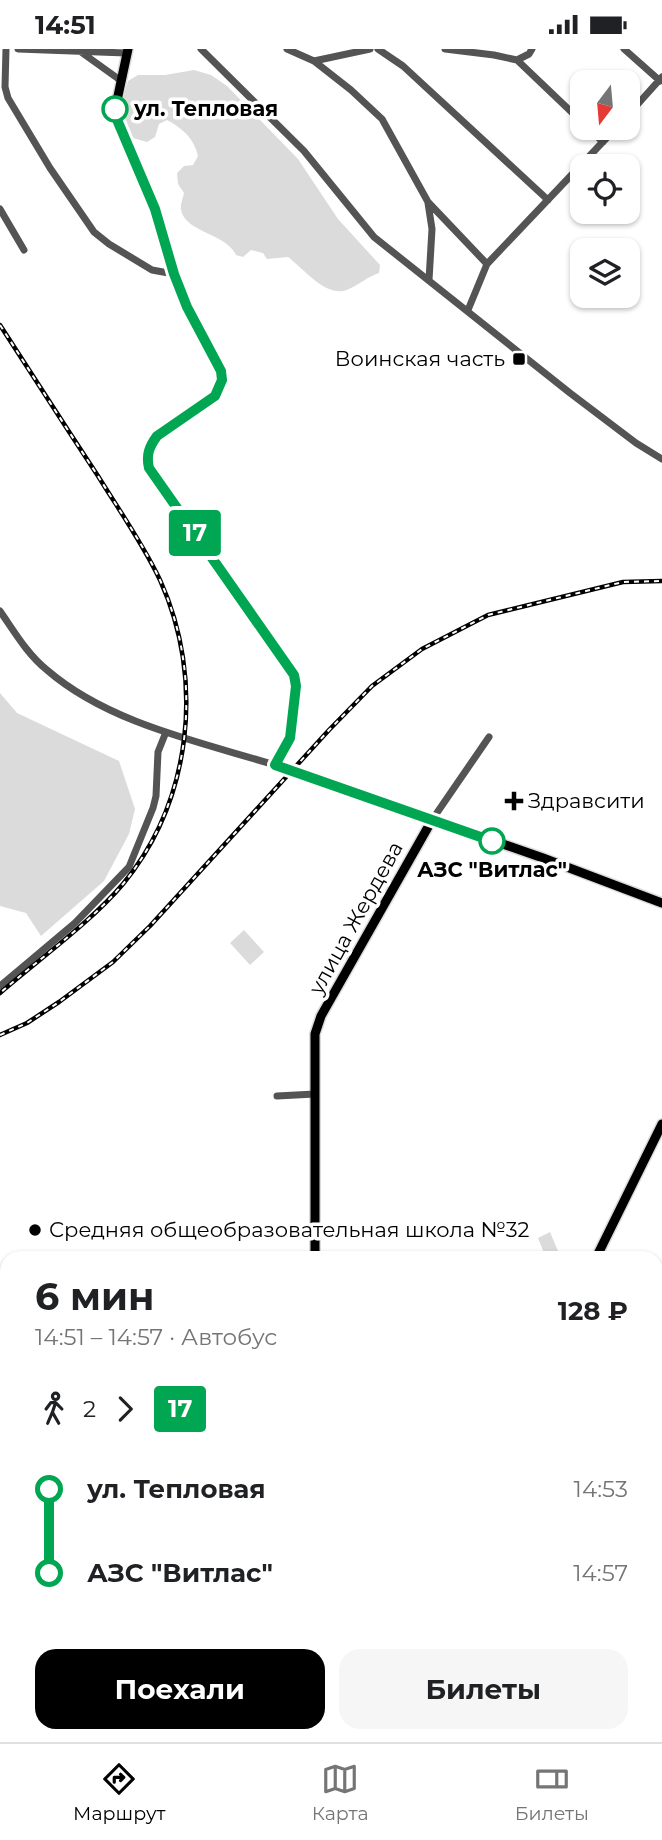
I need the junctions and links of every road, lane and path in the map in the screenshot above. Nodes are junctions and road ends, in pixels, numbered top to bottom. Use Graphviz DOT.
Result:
graph roads {
  1 [pos="6,49"];
  2 [pos="18,49"];
  3 [pos="201,49"];
  4 [pos="287,49"];
  5 [pos="370,49"];
  6 [pos="378,49"];
  7 [pos="445,49"];
  8 [pos="624,49"];
  9 [pos="359,50"];
  10 [pos="473,50"];
  11 [pos="127,51"];
  12 [pos="530,51"];
  13 [pos="81,52"];
  14 [pos="323,53"];
  15 [pos="517,60"];
  16 [pos="314,61"];
  17 [pos="661,79"];
  18 [pos="120,81"];
  19 [pos="640,102"];
  20 [pos="570,111"];
  21 [pos="603,142"];
  22 [pos="548,200"];
  23 [pos="428,202"];
  24 [pos="0,209"];
  25 [pos="24,250"];
  26 [pos="487,264"];
  27 [pos="174,274"];
  28 [pos="429,280"];
  29 [pos="468,310"];
  30 [pos="662,459"];
  31 [pos="0,611"];
  32 [pos="166,732"];
  33 [pos="489,737"];
  34 [pos="275,765"];
  35 [pos="432,820"];
  36 [pos="662,903"];
  37 [pos="0,986"];
  38 [pos="315,1094"];
  39 [pos="276,1096"];
  40 [pos="662,1124"];
  41 [pos="315,1251"];
  42 [pos="599,1251"];
  1 -- 27 [label="street"];
  2 -- 13 [label="street"];
  3 -- 28 [label="street"];
  4 -- 16 [label="street"];
  5 -- 9 [label="street"];
  6 -- 22 [label="street"];
  7 -- 10 [label="street"];
  8 -- 17 [label="street"];
  9 -- 14 [label="street"];
  10 -- 15 [label="street"];
  11 -- 13 [label="street"];
  11 -- 18 [label="main road"];
  12 -- 15 [label="street"];
  13 -- 18 [label="street"];
  14 -- 16 [label="street"];
  15 -- 20 [label="street"];
  16 -- 23 [label="street"];
  17 -- 19 [label="street"];
  18 -- 27 [label="main road"];
  21 -- 22 [label="street"];
  22 -- 26 [label="street"];
  23 -- 26 [label="street"];
  23 -- 28 [label="street"];
  24 -- 25 [label="street"];
  26 -- 29 [label="street"];
  27 -- 34 [label="main road"];
  28 -- 29 [label="street"];
  29 -- 30 [label="street"];
  31 -- 32 [label="street"];
  32 -- 34 [label="street"];
  32 -- 37 [label="street"];
  33 -- 35 [label="street, улица Жердева"];
  34 -- 35 [label="main road"];
  35 -- 36 [label="main road"];
  35 -- 38 [label="main road, улица Жердева"];
  38 -- 39 [label="street"];
  38 -- 41 [label="main road, улица Жердева"];
  40 -- 42 [label="main road"];
}
